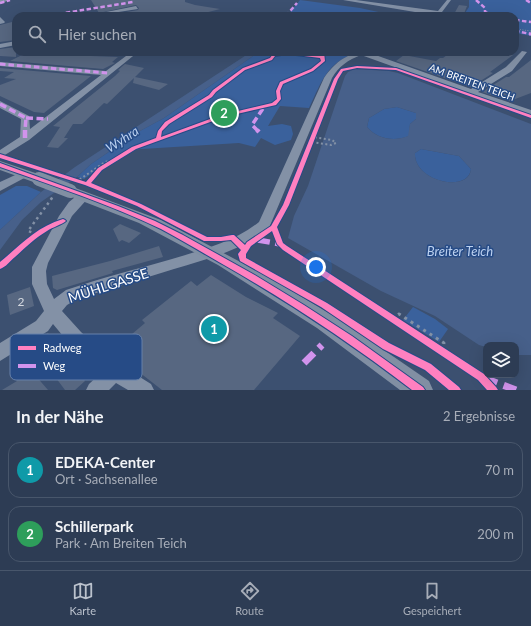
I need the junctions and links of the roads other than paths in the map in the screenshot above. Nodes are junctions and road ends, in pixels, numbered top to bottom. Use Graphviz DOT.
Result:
graph roads {
  1 [pos="6,0"];
  2 [pos="133,0"];
  3 [pos="345,0"];
  4 [pos="448,0"];
  5 [pos="0,2"];
  6 [pos="109,12"];
  7 [pos="433,12"];
  8 [pos="439,12"];
  9 [pos="0,19"];
  10 [pos="0,22"];
  11 [pos="12,44"];
  12 [pos="0,46"];
  13 [pos="526,52"];
  14 [pos="129,56"];
  15 [pos="354,56"];
  16 [pos="373,56"];
  17 [pos="0,64"];
  18 [pos="108,73"];
  19 [pos="472,92"];
  20 [pos="0,104"];
  21 [pos="531,113"];
  22 [pos="26,118"];
  23 [pos="48,119"];
  24 [pos="25,138"];
  25 [pos="0,155"];
  26 [pos="0,165"];
  27 [pos="24,174"];
  28 [pos="0,187"];
  29 [pos="77,193"];
  30 [pos="209,253"];
  31 [pos="52,311"];
  32 [pos="30,334"];
  33 [pos="74,334"];
  34 [pos="10,347"];
  35 [pos="0,353"];
  36 [pos="107,380"];
  37 [pos="130,380"];
  38 [pos="96,390"];
  39 [pos="144,390"];
  40 [pos="420,390"];
  1 -- 5 [label="main road"];
  2 -- 6 [label="street"];
  3 -- 7 [label="street"];
  4 -- 8 [label="street"];
  9 -- 10 [label="street"];
  11 -- 12 [label="street"];
  13 -- 19 [label="street"];
  14 -- 18 [label="street"];
  15 -- 30 [label="street, AM BREITEN TEICH"];
  16 -- 19 [label="street, AM BREITEN TEICH"];
  17 -- 18 [label="street"];
  18 -- 23 [label="street"];
  19 -- 21 [label="street, AM BREITEN TEICH"];
  20 -- 22 [label="street"];
  22 -- 23 [label="street"];
  22 -- 24 [label="street"];
  23 -- 24 [label="street"];
  24 -- 25 [label="street"];
  26 -- 27 [label="main road"];
  27 -- 28 [label="street"];
  27 -- 29 [label="main road, bridge"];
  29 -- 30 [label="main road"];
  29 -- 31 [label="street"];
  30 -- 31 [label="street, MÜHLGASSE"];
  30 -- 40 [label="main road"];
  31 -- 32 [label="street, MÜHLGASSE"];
  31 -- 33 [label="street"];
  34 -- 35 [label="street, MÜHLGASSE"];
  36 -- 38 [label="street"];
  37 -- 39 [label="street"];
}
